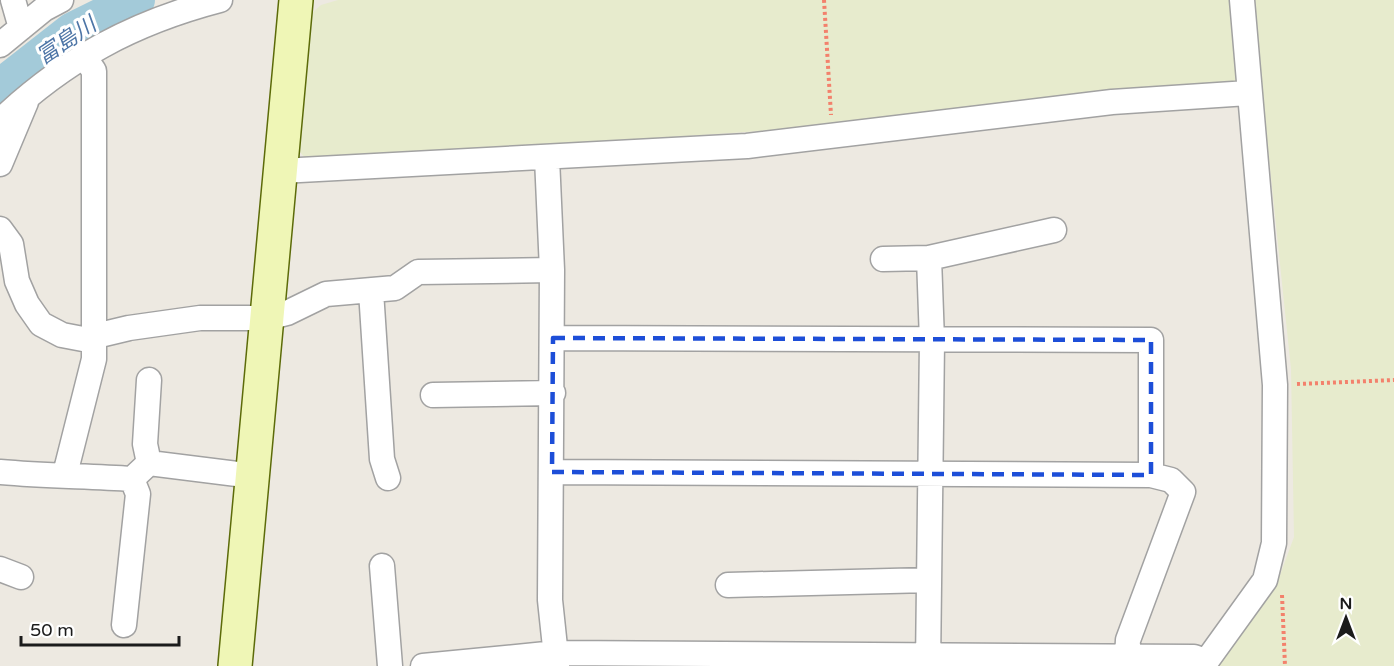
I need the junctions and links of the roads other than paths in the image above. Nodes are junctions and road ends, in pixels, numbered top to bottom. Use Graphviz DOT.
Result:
graph roads {
  1 [pos="13,0"];
  2 [pos="61,0"];
  3 [pos="220,0"];
  4 [pos="296,0"];
  5 [pos="1242,0"];
  6 [pos="6,39"];
  7 [pos="83,55"];
  8 [pos="1248,93"];
  9 [pos="26,97"];
  10 [pos="0,122"];
  11 [pos="547,158"];
  12 [pos="0,164"];
  13 [pos="281,171"];
  14 [pos="0,229"];
  15 [pos="1054,230"];
  16 [pos="929,258"];
  17 [pos="883,259"];
  18 [pos="552,270"];
  19 [pos="371,291"];
  20 [pos="268,318"];
  21 [pos="95,337"];
  22 [pos="553,338"];
  23 [pos="932,341"];
  24 [pos="149,380"];
  25 [pos="553,393"];
  26 [pos="433,395"];
  27 [pos="140,471"];
  28 [pos="0,472"];
  29 [pos="552,472"];
  30 [pos="65,474"];
  31 [pos="930,474"];
  32 [pos="1151,475"];
  33 [pos="253,476"];
  34 [pos="388,478"];
  35 [pos="382,566"];
  36 [pos="929,580"];
  37 [pos="728,585"];
  38 [pos="124,625"];
  39 [pos="1127,657"];
  40 [pos="556,659"];
  41 [pos="725,660"];
  42 [pos="928,661"];
  43 [pos="1204,664"];
  44 [pos="235,666"];
  45 [pos="390,666"];
  46 [pos="423,666"];
  1 -- 6 [label="street"];
  2 -- 6 [label="street"];
  3 -- 7 [label="street"];
  4 -- 13 [label="street"];
  5 -- 8 [label="street"];
  7 -- 9 [label="street"];
  7 -- 21 [label="street"];
  8 -- 11 [label="street"];
  8 -- 43 [label="street"];
  9 -- 10 [label="street"];
  9 -- 12 [label="street"];
  11 -- 13 [label="street"];
  11 -- 18 [label="street"];
  13 -- 20 [label="street"];
  14 -- 21 [label="street"];
  15 -- 16 [label="street"];
  16 -- 17 [label="street"];
  16 -- 23 [label="street"];
  18 -- 19 [label="street"];
  18 -- 22 [label="street"];
  19 -- 20 [label="street"];
  19 -- 34 [label="street"];
  20 -- 21 [label="street"];
  20 -- 33 [label="street"];
  21 -- 30 [label="street"];
  22 -- 23 [label="street"];
  22 -- 25 [label="street"];
  23 -- 31 [label="street"];
  23 -- 32 [label="street"];
  24 -- 27 [label="street"];
  25 -- 26 [label="street"];
  25 -- 29 [label="street"];
  27 -- 30 [label="street"];
  27 -- 33 [label="street"];
  27 -- 38 [label="street"];
  28 -- 30 [label="street"];
  29 -- 31 [label="street"];
  29 -- 40 [label="street"];
  31 -- 32 [label="street"];
  31 -- 36 [label="street"];
  32 -- 39 [label="street"];
  33 -- 44 [label="street"];
  35 -- 45 [label="street"];
  36 -- 37 [label="street"];
  36 -- 42 [label="street"];
  39 -- 42 [label="street"];
  39 -- 43 [label="street"];
  40 -- 41 [label="street"];
  40 -- 46 [label="street"];
  41 -- 42 [label="street"];
}
